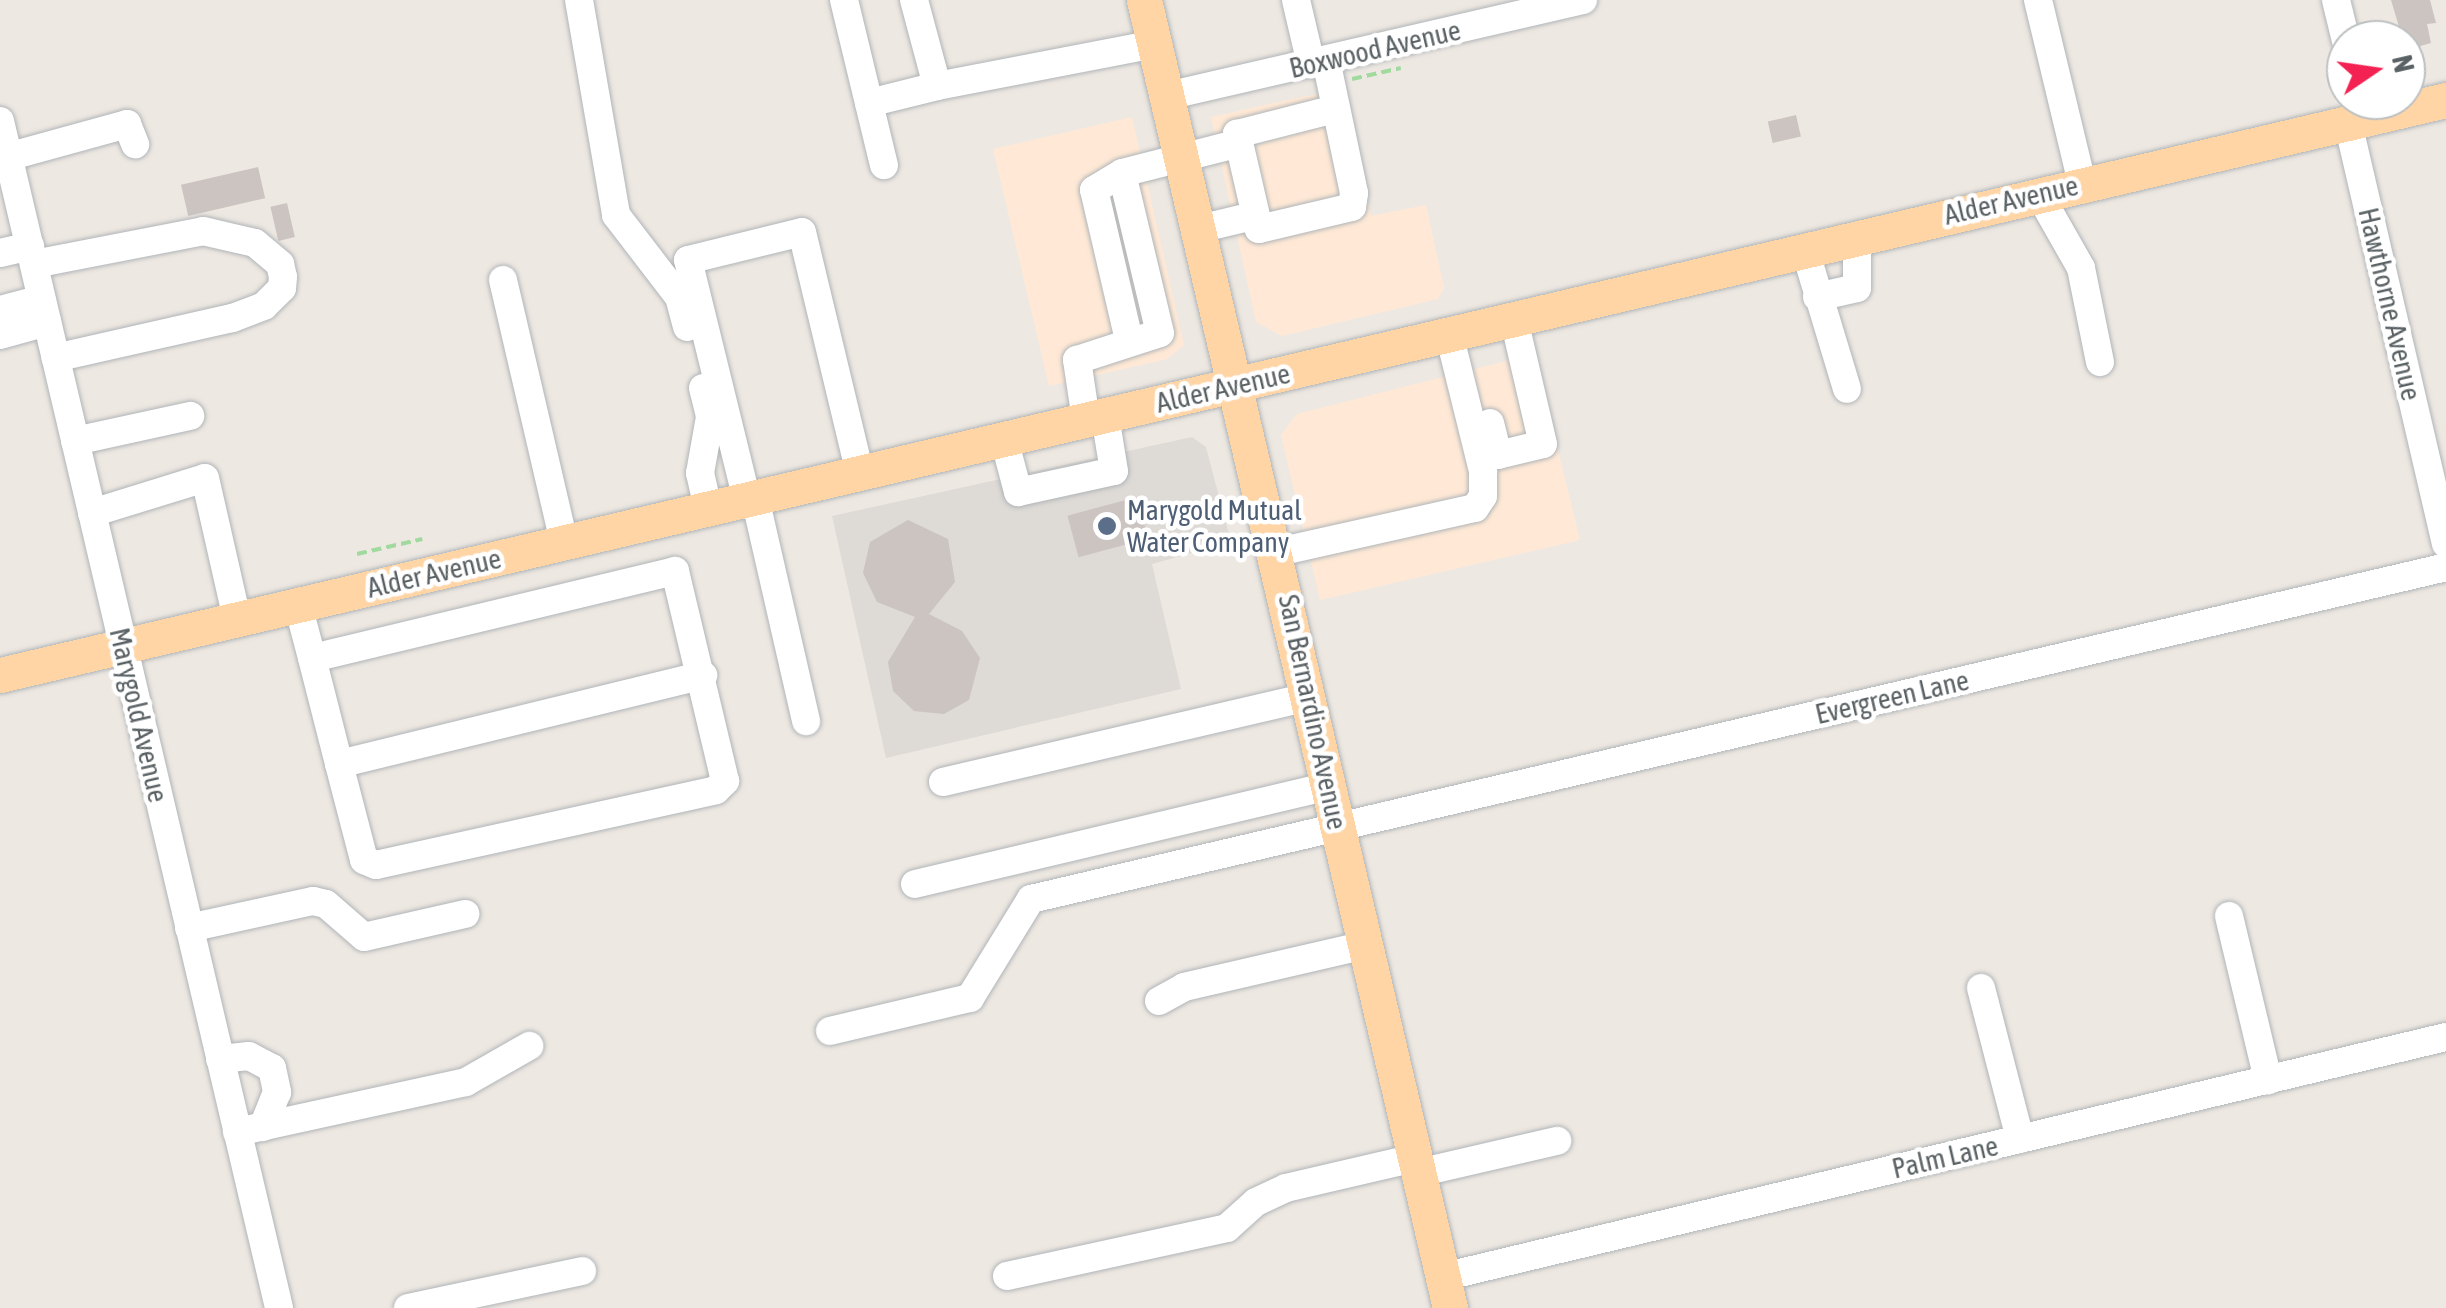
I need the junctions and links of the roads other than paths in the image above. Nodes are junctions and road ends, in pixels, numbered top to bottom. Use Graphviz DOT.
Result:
graph roads {
  1 [pos="580,0"];
  2 [pos="844,0"];
  3 [pos="914,0"];
  4 [pos="1144,0"];
  5 [pos="1296,0"];
  6 [pos="1582,0"];
  7 [pos="2038,0"];
  8 [pos="1155,44"];
  9 [pos="1327,79"];
  10 [pos="937,86"];
  11 [pos="1167,96"];
  12 [pos="869,103"];
  13 [pos="2333,120"];
  14 [pos="2358,120"];
  15 [pos="0,121"];
  16 [pos="135,144"];
  17 [pos="1236,144"];
  18 [pos="4,158"];
  19 [pos="1182,159"];
  20 [pos="884,165"];
  21 [pos="1122,173"];
  22 [pos="2082,183"];
  23 [pos="2039,194"];
  24 [pos="1254,216"];
  25 [pos="1200,229"];
  26 [pos="1857,237"];
  27 [pos="1805,250"];
  28 [pos="0,253"];
  29 [pos="32,255"];
  30 [pos="503,280"];
  31 [pos="1817,297"];
  32 [pos="0,310"];
  33 [pos="44,311"];
  34 [pos="1514,318"];
  35 [pos="1458,332"];
  36 [pos="0,335"];
  37 [pos="1129,340"];
  38 [pos="55,358"];
  39 [pos="2100,362"];
  40 [pos="1238,386"];
  41 [pos="1847,389"];
  42 [pos="190,416"];
  43 [pos="1096,418"];
  44 [pos="1004,439"];
  45 [pos="75,441"];
  46 [pos="860,473"];
  47 [pos="751,499"];
  48 [pos="708,508"];
  49 [pos="92,513"];
  50 [pos="564,542"];
  51 [pos="2446,544"];
  52 [pos="1278,552"];
  53 [pos="2446,567"];
  54 [pos="298,605"];
  55 [pos="237,619"];
  56 [pos="122,646"];
  57 [pos="312,658"];
  58 [pos="0,674"];
  59 [pos="704,675"];
  60 [pos="1308,697"];
  61 [pos="806,720"];
  62 [pos="339,764"];
  63 [pos="942,782"];
  64 [pos="1328,786"];
  65 [pos="1338,827"];
  66 [pos="915,884"];
  67 [pos="465,914"];
  68 [pos="2229,916"];
  69 [pos="190,928"];
  70 [pos="1366,946"];
  71 [pos="1982,988"];
  72 [pos="1159,1001"];
  73 [pos="830,1032"];
  74 [pos="2446,1037"];
  75 [pos="529,1046"];
  76 [pos="220,1060"];
  77 [pos="2268,1080"];
  78 [pos="250,1130"];
  79 [pos="2020,1139"];
  80 [pos="1557,1141"];
  81 [pos="1417,1165"];
  82 [pos="582,1271"];
  83 [pos="1007,1276"];
  84 [pos="1446,1292"];
  85 [pos="279,1308"];
  86 [pos="408,1308"];
  1 -- 48 [label="street"];
  2 -- 12 [label="street"];
  3 -- 10 [label="street"];
  4 -- 8 [label="main road, San Bernardino Avenue"];
  5 -- 9 [label="street"];
  6 -- 9 [label="street, Boxwood Avenue"];
  7 -- 22 [label="street"];
  8 -- 10 [label="street"];
  8 -- 11 [label="main road, San Bernardino Avenue"];
  9 -- 11 [label="street, Boxwood Avenue"];
  9 -- 17 [label="street"];
  9 -- 24 [label="street"];
  10 -- 12 [label="street"];
  11 -- 19 [label="main road, San Bernardino Avenue"];
  12 -- 20 [label="street"];
  13 -- 22 [label="main road, Alder Avenue"];
  14 -- 51 [label="street, Hawthorne Avenue"];
  15 -- 18 [label="street, Marygold Avenue"];
  16 -- 18 [label="street"];
  17 -- 19 [label="street"];
  17 -- 24 [label="street"];
  18 -- 29 [label="street, Marygold Avenue"];
  19 -- 21 [label="street"];
  19 -- 25 [label="main road, San Bernardino Avenue"];
  21 -- 37 [label="street"];
  21 -- 37 [label="street"];
  22 -- 23 [label="main road, Alder Avenue"];
  23 -- 26 [label="main road, Alder Avenue"];
  23 -- 39 [label="street"];
  24 -- 25 [label="street"];
  25 -- 40 [label="main road, San Bernardino Avenue"];
  26 -- 27 [label="main road, Alder Avenue"];
  26 -- 31 [label="street"];
  27 -- 31 [label="street"];
  27 -- 34 [label="main road, Alder Avenue"];
  28 -- 29 [label="street"];
  29 -- 33 [label="street, Marygold Avenue"];
  29 -- 38 [label="street"];
  30 -- 50 [label="street"];
  31 -- 41 [label="street"];
  32 -- 33 [label="street"];
  33 -- 36 [label="street"];
  33 -- 38 [label="street, Marygold Avenue"];
  34 -- 35 [label="main road, Alder Avenue"];
  34 -- 35 [label="street"];
  35 -- 40 [label="main road, Alder Avenue"];
  35 -- 52 [label="street"];
  37 -- 43 [label="street"];
  38 -- 45 [label="street, Marygold Avenue"];
  40 -- 43 [label="main road, Alder Avenue"];
  40 -- 52 [label="main road, San Bernardino Avenue"];
  42 -- 45 [label="street"];
  43 -- 44 [label="main road, Alder Avenue"];
  43 -- 44 [label="street"];
  44 -- 46 [label="main road, Alder Avenue"];
  45 -- 49 [label="street, Marygold Avenue"];
  46 -- 47 [label="main road, Alder Avenue"];
  46 -- 47 [label="street"];
  47 -- 48 [label="main road, Alder Avenue"];
  47 -- 61 [label="street"];
  48 -- 50 [label="main road, Alder Avenue"];
  49 -- 55 [label="street"];
  49 -- 56 [label="street, Marygold Avenue"];
  50 -- 54 [label="main road, Alder Avenue"];
  52 -- 60 [label="main road, San Bernardino Avenue"];
  53 -- 65 [label="street, Evergreen Lane"];
  54 -- 55 [label="main road, Alder Avenue"];
  54 -- 57 [label="street"];
  55 -- 56 [label="main road, Alder Avenue"];
  56 -- 58 [label="main road, Alder Avenue"];
  56 -- 69 [label="street, Marygold Avenue"];
  57 -- 59 [label="street"];
  57 -- 62 [label="street"];
  59 -- 62 [label="street"];
  59 -- 62 [label="street"];
  60 -- 63 [label="street"];
  60 -- 64 [label="main road, San Bernardino Avenue"];
  64 -- 65 [label="main road, San Bernardino Avenue"];
  64 -- 66 [label="street"];
  65 -- 70 [label="main road, San Bernardino Avenue"];
  65 -- 73 [label="street, Evergreen Lane"];
  67 -- 69 [label="street"];
  68 -- 77 [label="street"];
  69 -- 76 [label="street, Marygold Avenue"];
  70 -- 72 [label="street"];
  70 -- 81 [label="main road, San Bernardino Avenue"];
  71 -- 79 [label="street"];
  74 -- 77 [label="street, Palm Lane"];
  75 -- 78 [label="street"];
  76 -- 78 [label="street, Marygold Avenue"];
  76 -- 78 [label="street"];
  77 -- 79 [label="street, Palm Lane"];
  78 -- 85 [label="street, Marygold Avenue"];
  79 -- 84 [label="street, Palm Lane"];
  80 -- 81 [label="street"];
  81 -- 83 [label="street"];
  81 -- 84 [label="main road, San Bernardino Avenue"];
  82 -- 86 [label="street"];
}
